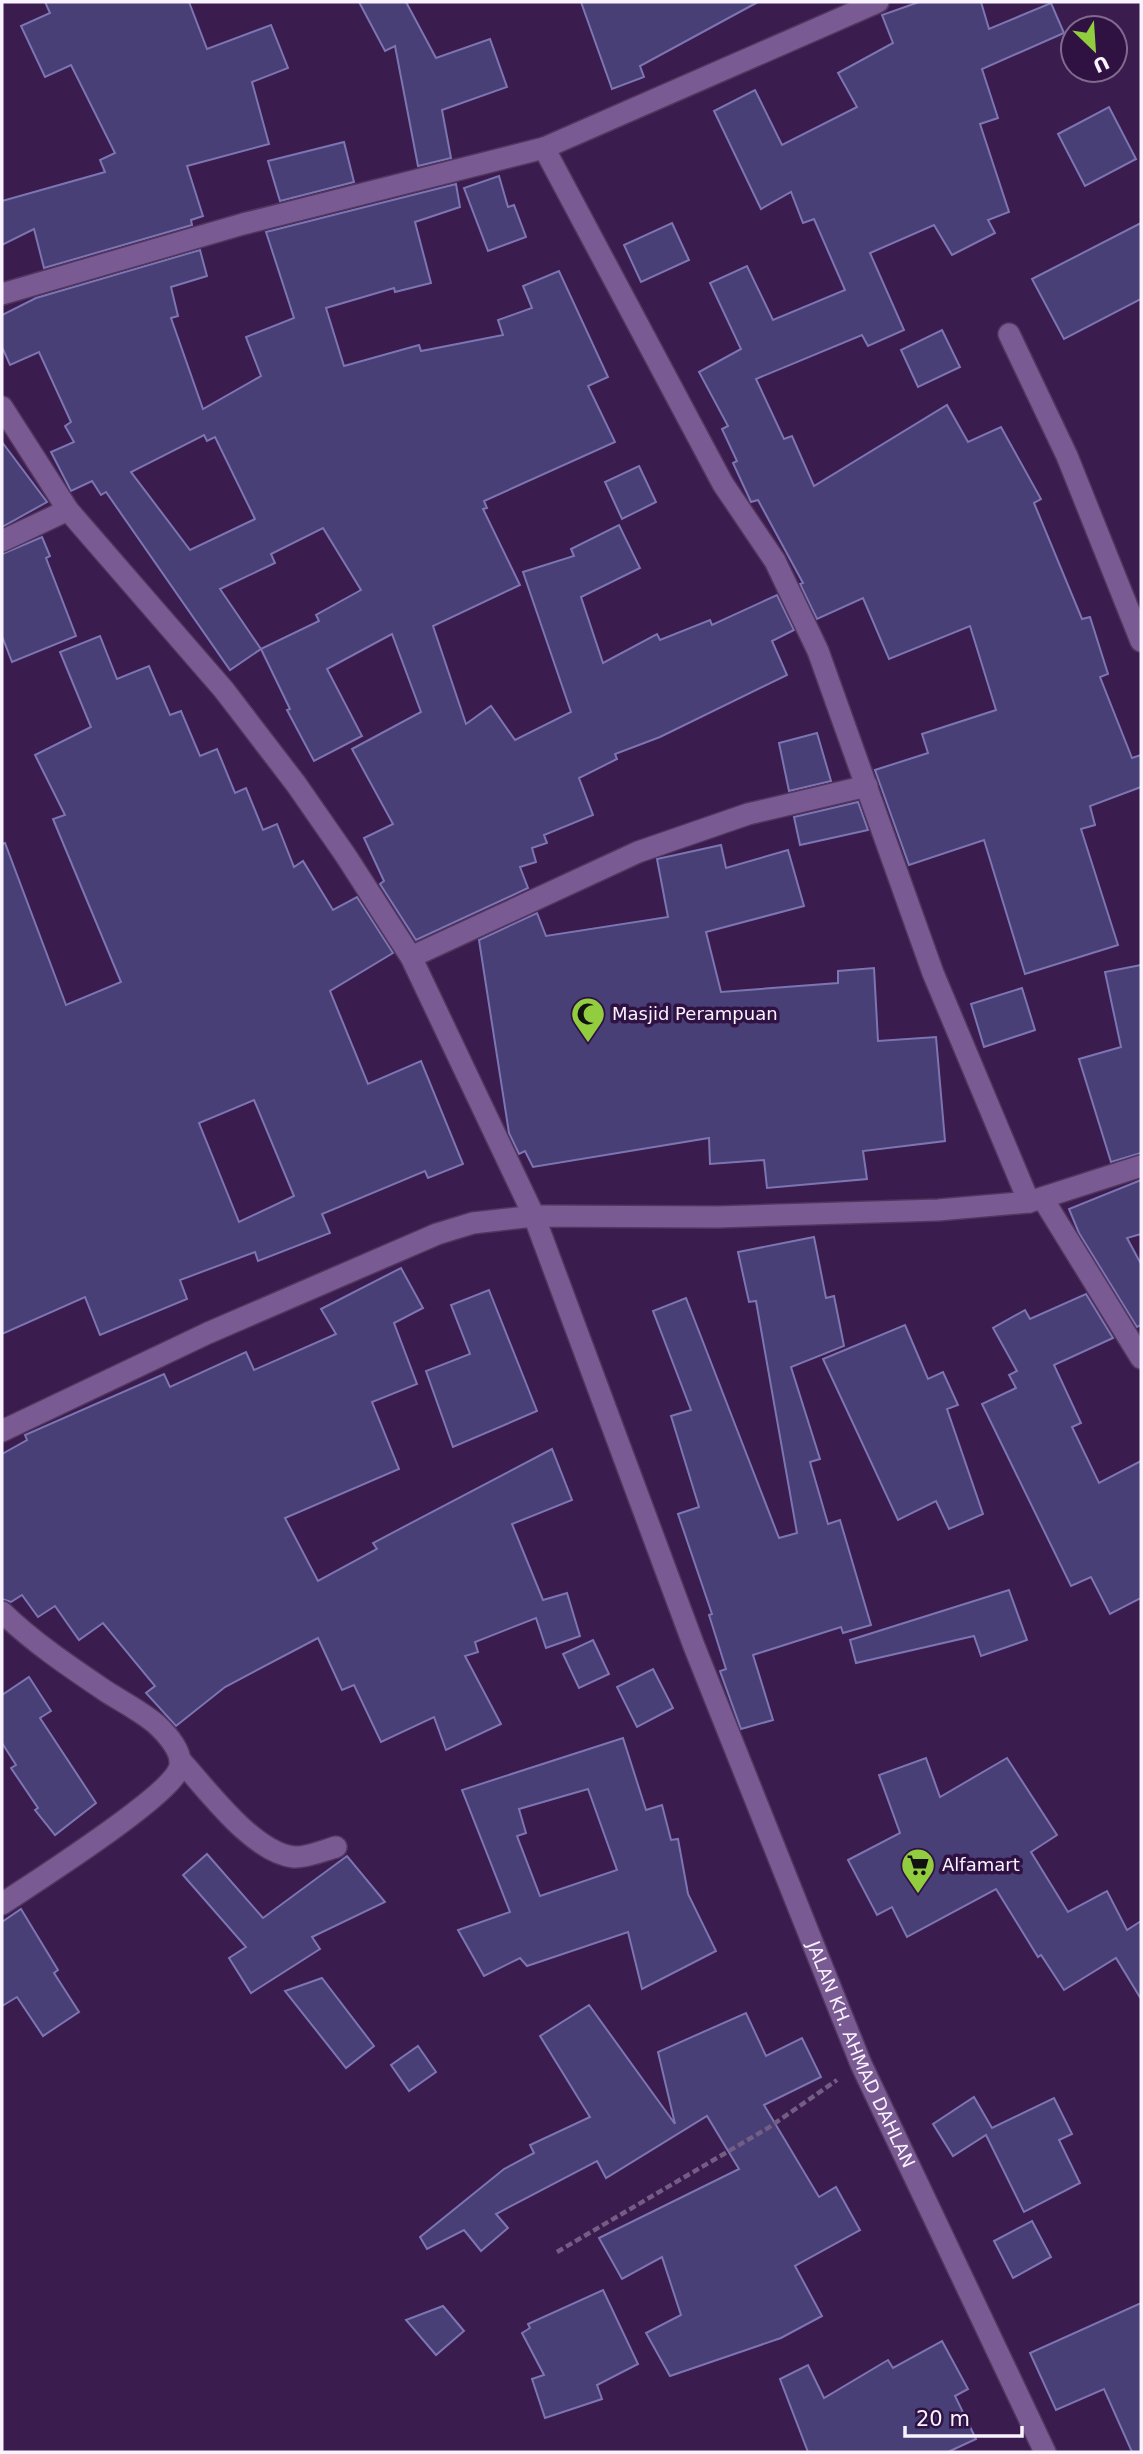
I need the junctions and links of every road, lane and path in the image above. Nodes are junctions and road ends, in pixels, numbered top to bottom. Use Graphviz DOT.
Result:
graph roads {
  1 [pos="878,2"];
  2 [pos="544,148"];
  3 [pos="2,294"];
  4 [pos="1009,334"];
  5 [pos="2,407"];
  6 [pos="68,510"];
  7 [pos="2,541"];
  8 [pos="1141,641"];
  9 [pos="867,786"];
  10 [pos="411,957"];
  11 [pos="1141,1166"];
  12 [pos="1036,1201"];
  13 [pos="534,1216"];
  14 [pos="1141,1358"];
  15 [pos="2,1431"];
  16 [pos="2,1612"];
  17 [pos="180,1760"];
  18 [pos="337,1847"];
  19 [pos="2,1904"];
  20 [pos="861,2064"];
  21 [pos="557,2252"];
  22 [pos="1045,2452"];
  1 -- 2 [label="street"];
  2 -- 3 [label="street"];
  2 -- 9 [label="street"];
  4 -- 8 [label="street"];
  5 -- 6 [label="street, JALAN KH. AHMAD DAHLAN"];
  6 -- 7 [label="street"];
  6 -- 10 [label="street, JALAN KH. AHMAD DAHLAN"];
  9 -- 10 [label="street"];
  9 -- 12 [label="street"];
  10 -- 13 [label="street, JALAN KH. AHMAD DAHLAN"];
  11 -- 12 [label="street"];
  12 -- 13 [label="street"];
  12 -- 14 [label="street"];
  13 -- 15 [label="street"];
  13 -- 20 [label="street, JALAN KH. AHMAD DAHLAN"];
  16 -- 17 [label="street"];
  17 -- 18 [label="street"];
  17 -- 19 [label="street"];
  20 -- 21 [label="path"];
  20 -- 22 [label="street, JALAN KH. AHMAD DAHLAN"];
}
